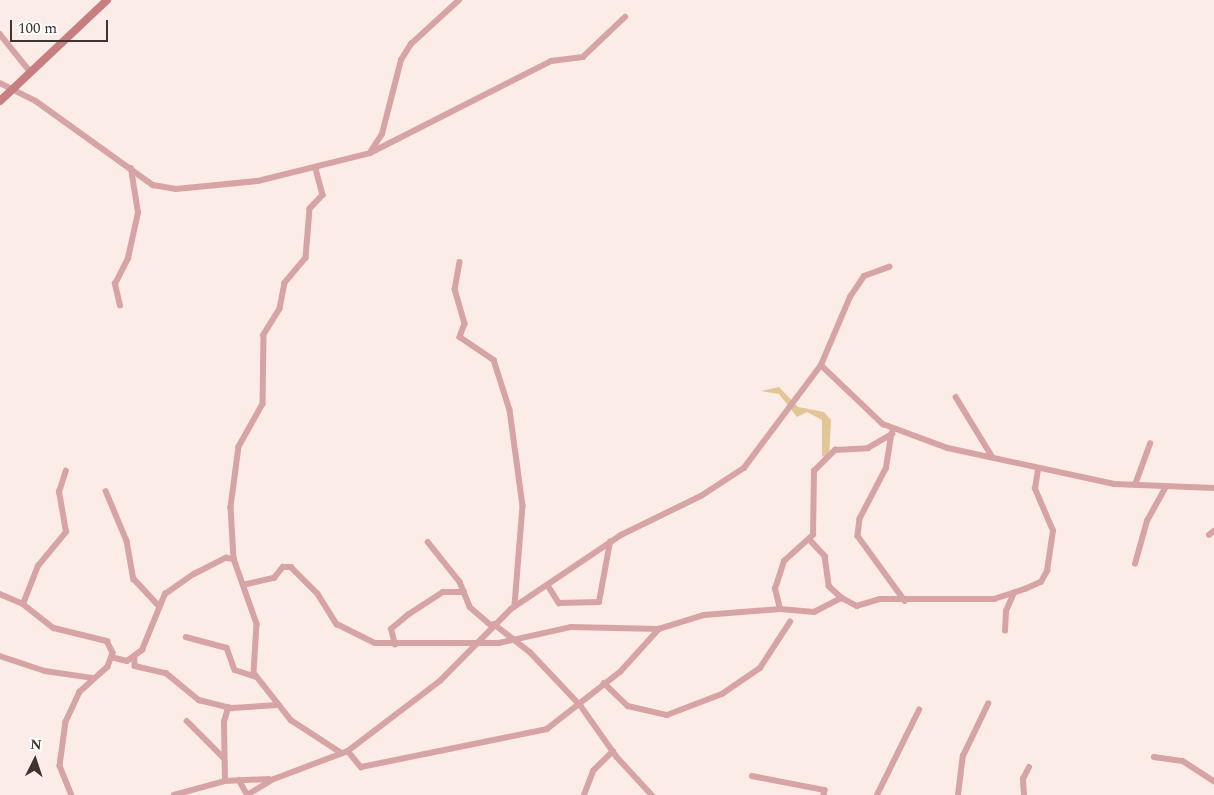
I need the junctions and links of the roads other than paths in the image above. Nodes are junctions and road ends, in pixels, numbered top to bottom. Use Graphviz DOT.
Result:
graph roads {
  1 [pos="107,0"];
  2 [pos="459,0"];
  3 [pos="624,17"];
  4 [pos="0,34"];
  5 [pos="29,70"];
  6 [pos="0,83"];
  7 [pos="13,89"];
  8 [pos="0,101"];
  9 [pos="370,153"];
  10 [pos="131,169"];
  11 [pos="316,169"];
  12 [pos="460,262"];
  13 [pos="888,267"];
  14 [pos="120,306"];
  15 [pos="821,365"];
  16 [pos="956,397"];
  17 [pos="892,432"];
  18 [pos="1150,444"];
  19 [pos="992,456"];
  20 [pos="1038,470"];
  21 [pos="66,471"];
  22 [pos="1135,485"];
  23 [pos="1166,487"];
  24 [pos="1214,488"];
  25 [pos="106,491"];
  26 [pos="811,541"];
  27 [pos="428,542"];
  28 [pos="610,542"];
  29 [pos="234,558"];
  30 [pos="1135,564"];
  31 [pos="243,585"];
  32 [pos="549,587"];
  33 [pos="464,592"];
  34 [pos="1014,592"];
  35 [pos="0,594"];
  36 [pos="842,598"];
  37 [pos="905,601"];
  38 [pos="23,604"];
  39 [pos="160,606"];
  40 [pos="515,606"];
  41 [pos="780,609"];
  42 [pos="790,622"];
  43 [pos="493,625"];
  44 [pos="659,629"];
  45 [pos="1005,632"];
  46 [pos="186,637"];
  47 [pos="512,637"];
  48 [pos="474,644"];
  49 [pos="395,645"];
  50 [pos="0,656"];
  51 [pos="115,658"];
  52 [pos="135,658"];
  53 [pos="93,678"];
  54 [pos="256,678"];
  55 [pos="604,683"];
  56 [pos="988,704"];
  57 [pos="278,705"];
  58 [pos="581,706"];
  59 [pos="228,708"];
  60 [pos="919,710"];
  61 [pos="187,721"];
  62 [pos="348,751"];
  63 [pos="613,751"];
  64 [pos="340,752"];
  65 [pos="223,757"];
  66 [pos="1154,757"];
  67 [pos="1029,767"];
  68 [pos="752,776"];
  69 [pos="274,779"];
  70 [pos="240,780"];
  71 [pos="224,781"];
  72 [pos="1214,781"];
  73 [pos="247,794"];
  74 [pos="72,795"];
  75 [pos="174,795"];
  76 [pos="584,795"];
  77 [pos="652,795"];
  78 [pos="824,795"];
  79 [pos="876,795"];
  80 [pos="958,795"];
  81 [pos="1024,795"];
  1 -- 5 [label="street"];
  2 -- 9 [label="street"];
  3 -- 9 [label="street"];
  4 -- 5 [label="street"];
  5 -- 7 [label="street"];
  6 -- 7 [label="street"];
  7 -- 8 [label="street"];
  7 -- 10 [label="street"];
  9 -- 11 [label="street"];
  10 -- 11 [label="street"];
  10 -- 14 [label="street"];
  11 -- 29 [label="street"];
  12 -- 40 [label="street"];
  13 -- 15 [label="street"];
  15 -- 17 [label="street"];
  15 -- 28 [label="street"];
  16 -- 19 [label="street"];
  17 -- 19 [label="street"];
  17 -- 26 [label="street"];
  17 -- 37 [label="street"];
  18 -- 22 [label="street"];
  19 -- 20 [label="street"];
  20 -- 22 [label="street"];
  20 -- 34 [label="street"];
  21 -- 38 [label="street"];
  22 -- 23 [label="street"];
  23 -- 24 [label="street"];
  23 -- 30 [label="street"];
  25 -- 39 [label="street"];
  26 -- 36 [label="street"];
  26 -- 41 [label="street"];
  27 -- 33 [label="street"];
  28 -- 32 [label="street"];
  28 -- 32 [label="street"];
  29 -- 31 [label="street"];
  29 -- 39 [label="street"];
  31 -- 49 [label="street"];
  31 -- 54 [label="street"];
  32 -- 40 [label="street"];
  33 -- 43 [label="street"];
  33 -- 49 [label="street"];
  34 -- 37 [label="street"];
  34 -- 45 [label="street"];
  35 -- 38 [label="street"];
  36 -- 37 [label="street"];
  36 -- 41 [label="street"];
  38 -- 51 [label="street"];
  39 -- 52 [label="street"];
  40 -- 43 [label="street"];
  41 -- 44 [label="street"];
  42 -- 55 [label="street"];
  43 -- 47 [label="street"];
  43 -- 48 [label="street"];
  44 -- 47 [label="street"];
  44 -- 55 [label="street"];
  46 -- 54 [label="street"];
  47 -- 48 [label="street"];
  47 -- 58 [label="street"];
  48 -- 49 [label="street"];
  48 -- 62 [label="street"];
  50 -- 53 [label="street"];
  51 -- 52 [label="street"];
  51 -- 53 [label="street"];
  52 -- 59 [label="street"];
  53 -- 74 [label="street"];
  54 -- 57 [label="street"];
  55 -- 58 [label="street"];
  56 -- 80 [label="street"];
  57 -- 59 [label="street"];
  57 -- 64 [label="street"];
  58 -- 62 [label="street"];
  58 -- 63 [label="street"];
  59 -- 65 [label="street"];
  60 -- 79 [label="street"];
  61 -- 65 [label="street"];
  62 -- 64 [label="street"];
  63 -- 76 [label="street"];
  63 -- 77 [label="street"];
  64 -- 69 [label="street"];
  65 -- 71 [label="street"];
  66 -- 72 [label="street"];
  67 -- 81 [label="street"];
  68 -- 78 [label="street"];
  69 -- 70 [label="street"];
  69 -- 73 [label="street"];
  70 -- 71 [label="street"];
  70 -- 73 [label="street"];
  71 -- 75 [label="street"];
}
